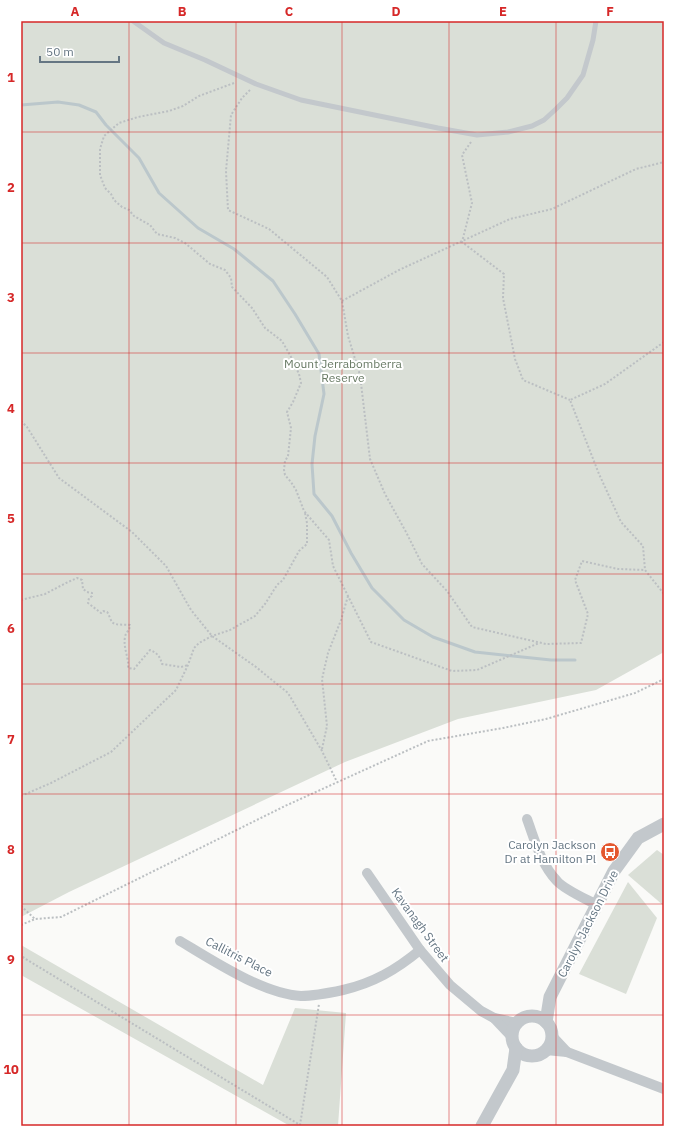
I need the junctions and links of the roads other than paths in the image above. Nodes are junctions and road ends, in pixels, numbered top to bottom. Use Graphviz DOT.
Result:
graph roads {
  1 [pos="133,21"];
  2 [pos="596,21"];
  3 [pos="527,819"];
  4 [pos="664,824"];
  5 [pos="367,873"];
  6 [pos="597,905"];
  7 [pos="180,941"];
  8 [pos="420,950"];
  9 [pos="550,997"];
  10 [pos="532,1016"];
  11 [pos="494,1018"];
  12 [pos="546,1022"];
  13 [pos="517,1023"];
  14 [pos="552,1036"];
  15 [pos="514,1043"];
  16 [pos="546,1050"];
  17 [pos="567,1052"];
  18 [pos="532,1056"];
  19 [pos="513,1070"];
  20 [pos="664,1089"];
  21 [pos="482,1126"];
  1 -- 2 [label="lane"];
  3 -- 6 [label="street"];
  4 -- 6 [label="street, Carolyn Jackson Drive"];
  5 -- 8 [label="street, Kavanagh Street"];
  6 -- 9 [label="street, Carolyn Jackson Drive"];
  7 -- 8 [label="street, Callitris Place"];
  8 -- 11 [label="street, Kavanagh Street"];
  9 -- 10 [label="street, Carolyn Jackson Drive"];
  9 -- 12 [label="street, Carolyn Jackson Drive"];
  10 -- 12 [label="street"];
  10 -- 13 [label="street"];
  11 -- 13 [label="street, Kavanagh Street"];
  11 -- 15 [label="street, Kavanagh Street"];
  12 -- 14 [label="street"];
  13 -- 15 [label="street"];
  14 -- 16 [label="street"];
  14 -- 17 [label="street"];
  15 -- 18 [label="street"];
  15 -- 19 [label="street"];
  16 -- 17 [label="street"];
  16 -- 18 [label="street"];
  17 -- 20 [label="street"];
  18 -- 19 [label="street"];
  19 -- 21 [label="street"];
}
